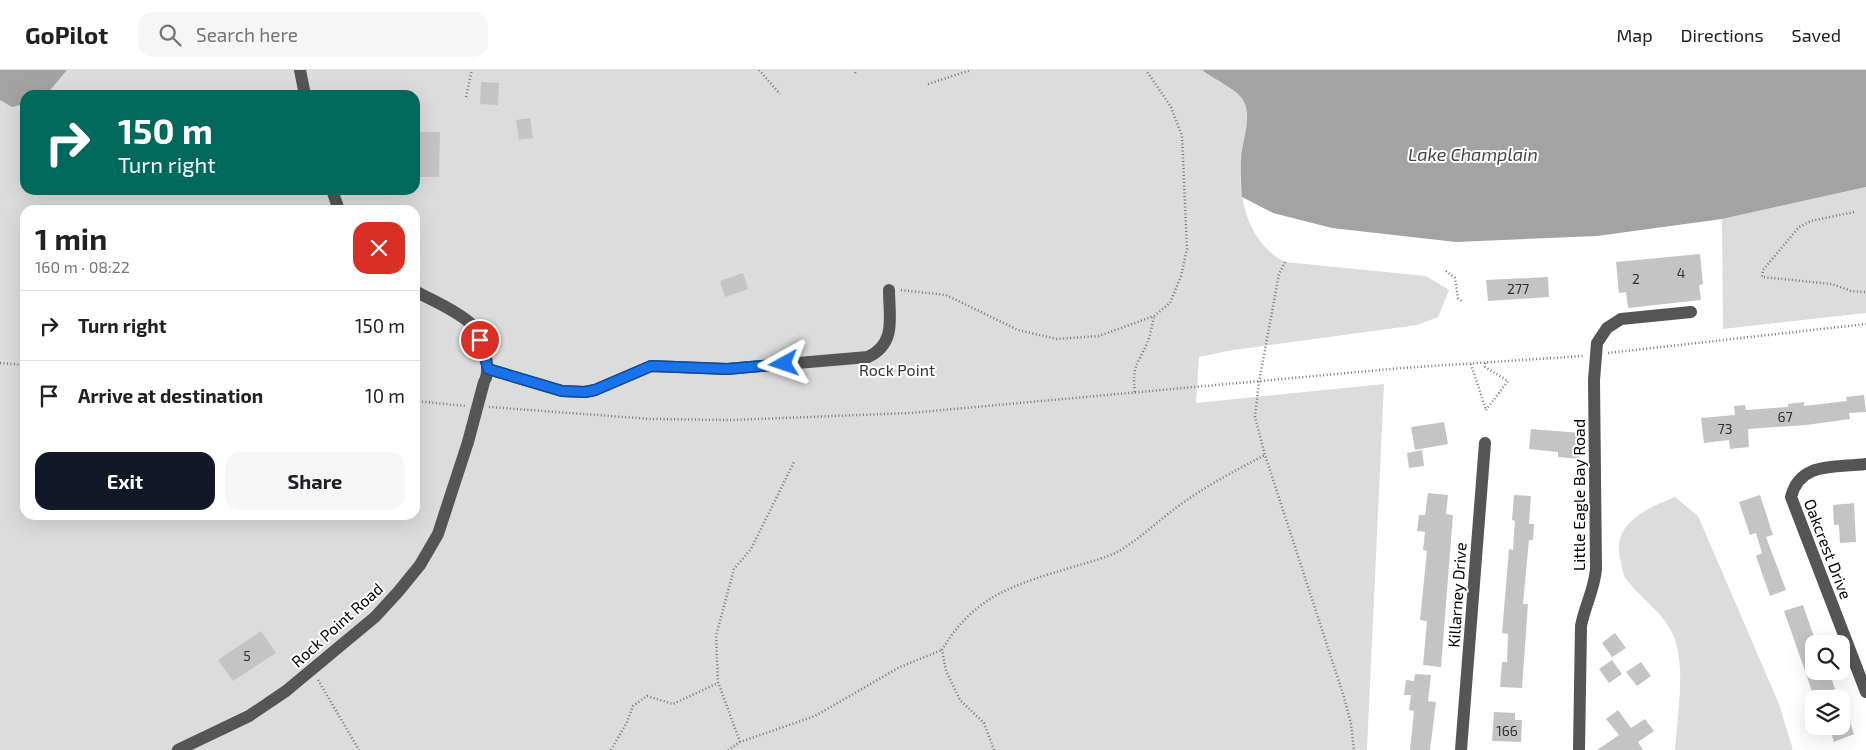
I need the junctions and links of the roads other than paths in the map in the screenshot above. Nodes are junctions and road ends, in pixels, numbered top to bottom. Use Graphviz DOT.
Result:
graph roads {
  1 [pos="300,70"];
  2 [pos="304,90"];
  3 [pos="889,290"];
  4 [pos="420,294"];
  5 [pos="1691,312"];
  6 [pos="486,376"];
  7 [pos="1484,443"];
  8 [pos="1866,464"];
  9 [pos="1866,692"];
  10 [pos="178,750"];
  11 [pos="1461,750"];
  12 [pos="1579,750"];
  1 -- 2 [label="street"];
  3 -- 6 [label="street"];
  4 -- 6 [label="street"];
  5 -- 12 [label="street, Little Eagle Bay Road"];
  6 -- 10 [label="street, Rock Point Road, bridge"];
  7 -- 11 [label="street, Killarney Drive"];
  8 -- 9 [label="street, Oakcrest Drive"];
}
